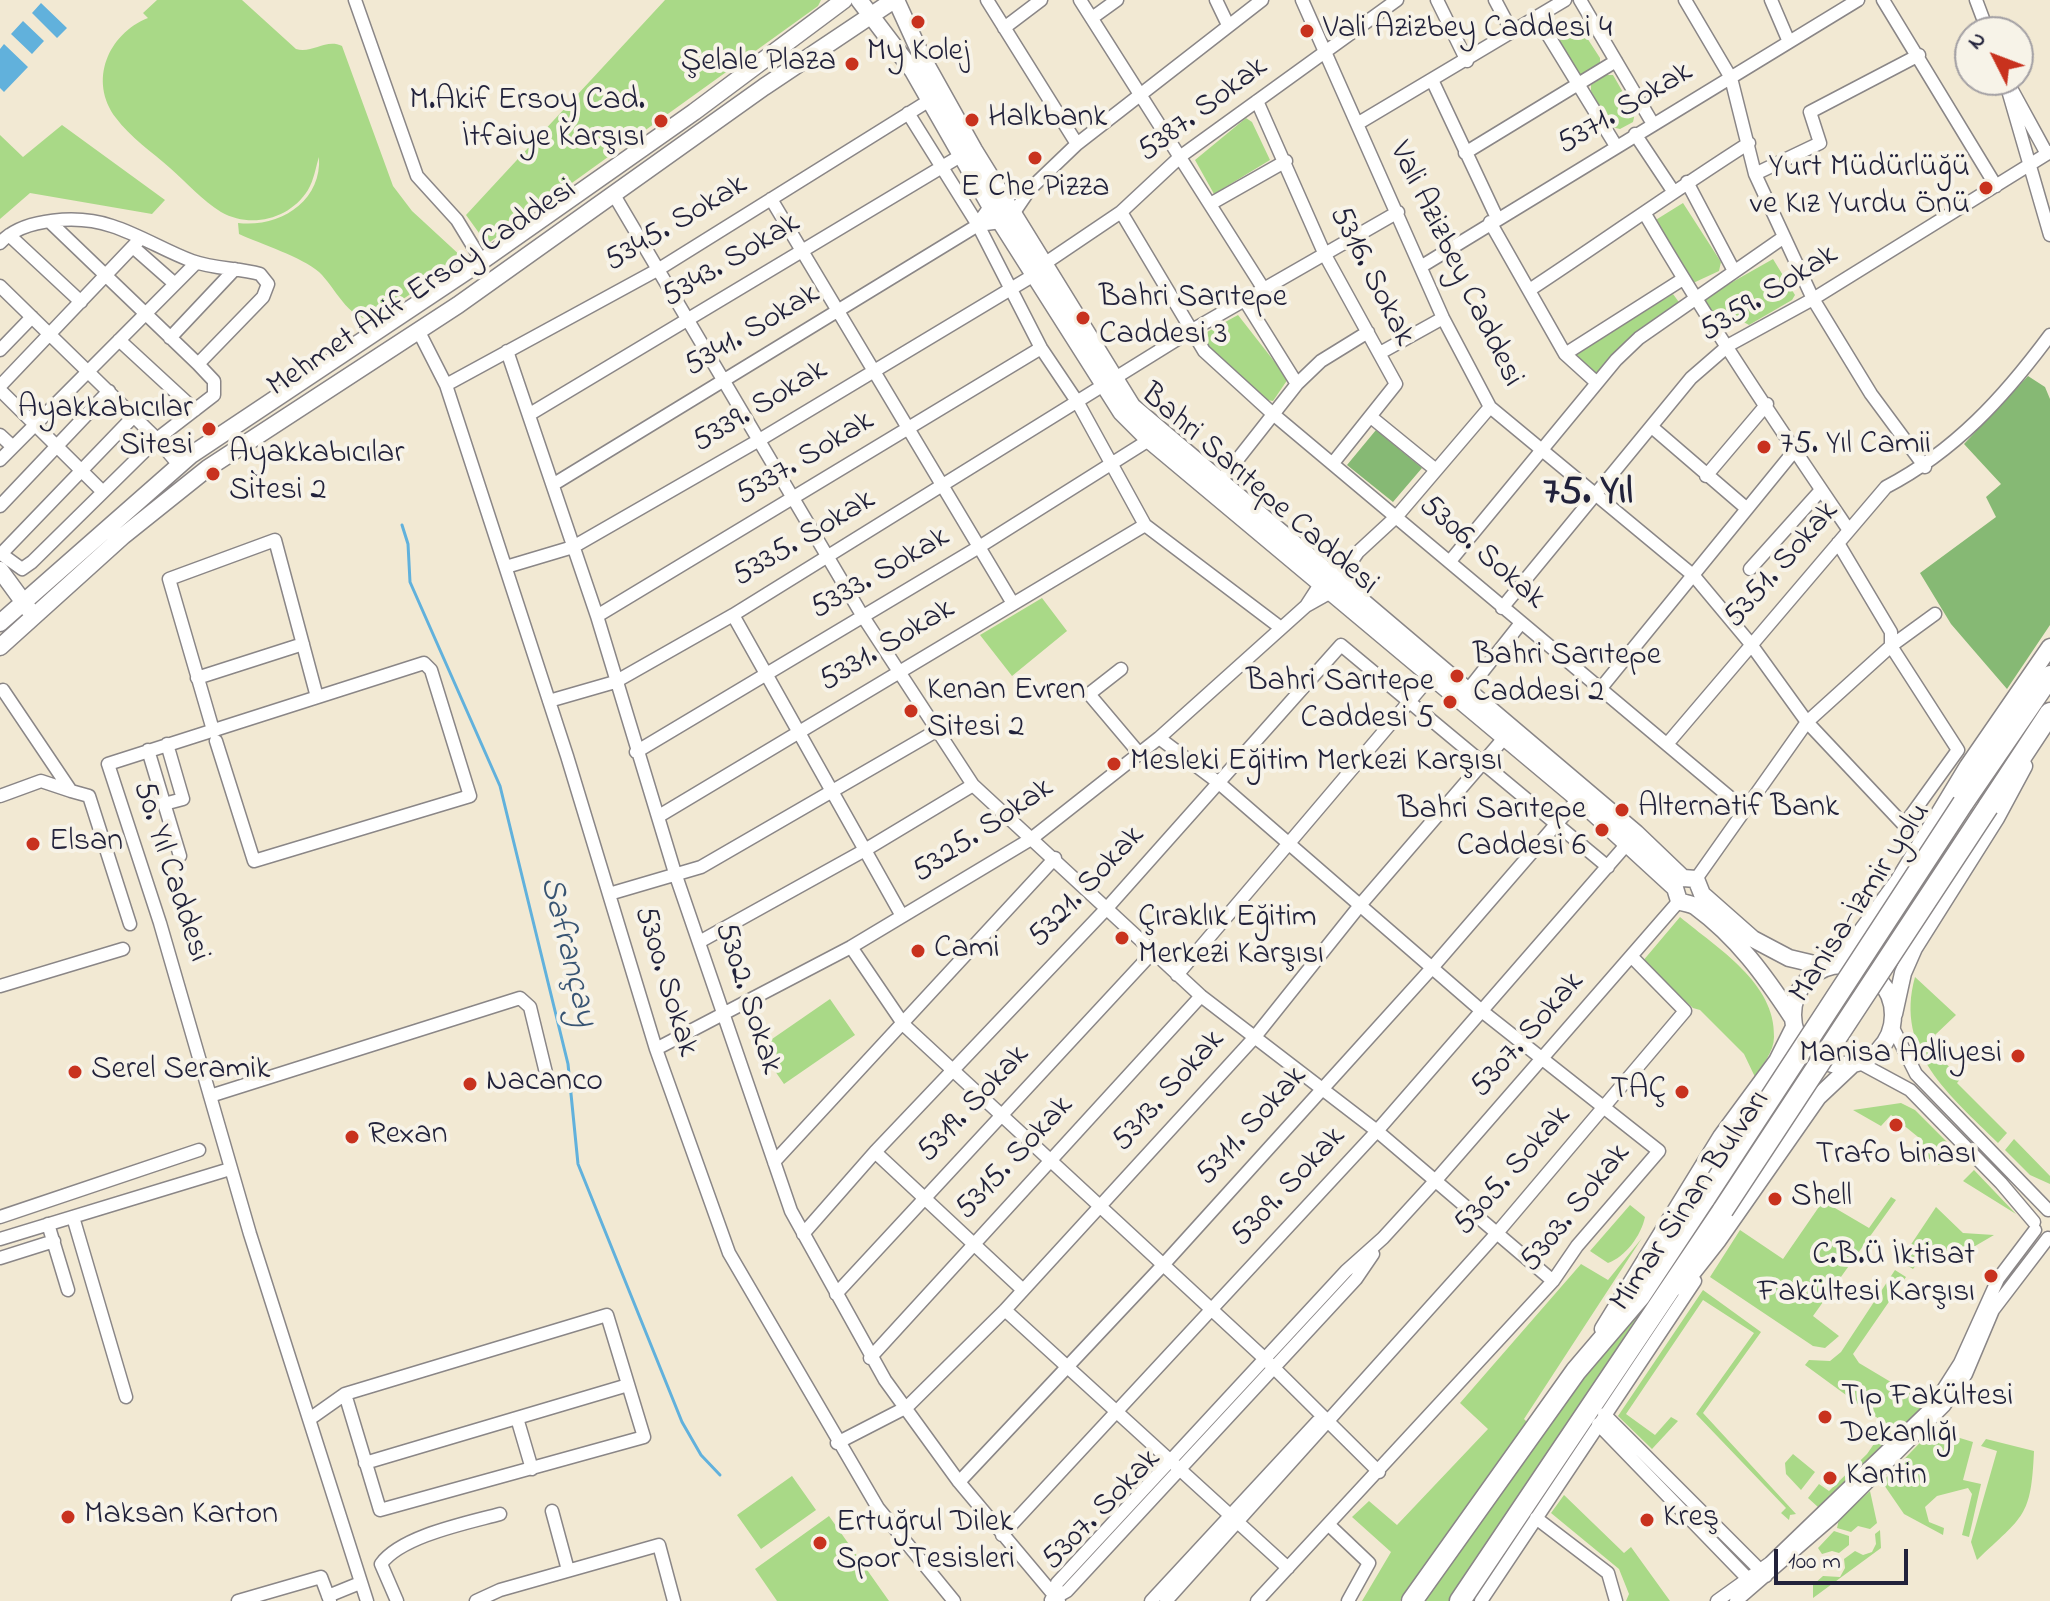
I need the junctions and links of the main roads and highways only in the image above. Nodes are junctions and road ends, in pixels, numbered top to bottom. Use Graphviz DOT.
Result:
graph roads {
  1 [pos="832,0"];
  2 [pos="844,0"];
  3 [pos="859,0"];
  4 [pos="895,0"];
  5 [pos="872,16"];
  6 [pos="821,20"];
  7 [pos="996,200"];
  8 [pos="1108,384"];
  9 [pos="0,570"];
  10 [pos="1330,582"];
  11 [pos="24,602"];
  12 [pos="34,618"];
  13 [pos="4,624"];
  14 [pos="0,647"];
  15 [pos="2050,647"];
  16 [pos="2050,659"];
  17 [pos="2050,676"];
  18 [pos="2050,713"];
  19 [pos="2050,720"];
  20 [pos="1980,776"];
  21 [pos="1688,891"];
  22 [pos="1832,966"];
  23 [pos="1893,1020"];
  24 [pos="1793,1022"];
  25 [pos="1856,1064"];
  26 [pos="1705,1198"];
  27 [pos="1576,1371"];
  28 [pos="1598,1414"];
  29 [pos="1412,1601"];
  30 [pos="1460,1601"];
  1 -- 6 [label="main road"];
  2 -- 6 [label="main road, Mehmet Akif Ersoy Caddesi"];
  3 -- 5 [label="main road, Bahri Sarıtepe Caddesi"];
  4 -- 5 [label="main road, Mehmet Akif Ersoy Caddesi"];
  4 -- 7 [label="main road, Bahri Sarıtepe Caddesi"];
  5 -- 7 [label="main road, Bahri Sarıtepe Caddesi"];
  5 -- 12 [label="main road, Mehmet Akif Ersoy Caddesi"];
  6 -- 11 [label="main road, Mehmet Akif Ersoy Caddesi"];
  7 -- 8 [label="main road, Bahri Sarıtepe Caddesi"];
  8 -- 10 [label="main road, Bahri Sarıtepe Caddesi"];
  8 -- 10 [label="main road, Bahri Sarıtepe Caddesi"];
  9 -- 11 [label="main road"];
  10 -- 21 [label="main road, Bahri Sarıtepe Caddesi"];
  10 -- 21 [label="main road, Bahri Sarıtepe Caddesi"];
  11 -- 12 [label="main road"];
  11 -- 13 [label="main road, Mehmet Akif Ersoy Caddesi"];
  12 -- 13 [label="main road, Mehmet Akif Ersoy Caddesi"];
  13 -- 14 [label="main road, Mehmet Akif Ersoy Caddesi"];
  15 -- 22 [label="main road"];
  16 -- 20 [label="highway"];
  17 -- 20 [label="highway"];
  18 -- 28 [label="highway, Mimar Sinan Bulvarı, bridge"];
  19 -- 23 [label="main road"];
  20 -- 26 [label="highway, Manisa-İzmir yolu, bridge"];
  21 -- 22 [label="main road, Bahri Sarıtepe Caddesi"];
  21 -- 24 [label="main road, Bahri Sarıtepe Caddesi"];
  22 -- 23 [label="main road"];
  22 -- 24 [label="main road"];
  23 -- 25 [label="main road"];
  24 -- 25 [label="main road"];
  24 -- 27 [label="main road"];
  25 -- 28 [label="main road"];
  26 -- 27 [label="highway, Mimar Sinan Bulvarı"];
  27 -- 29 [label="highway, Mimar Sinan Bulvarı"];
  28 -- 30 [label="highway, Mimar Sinan Bulvarı"];
}
